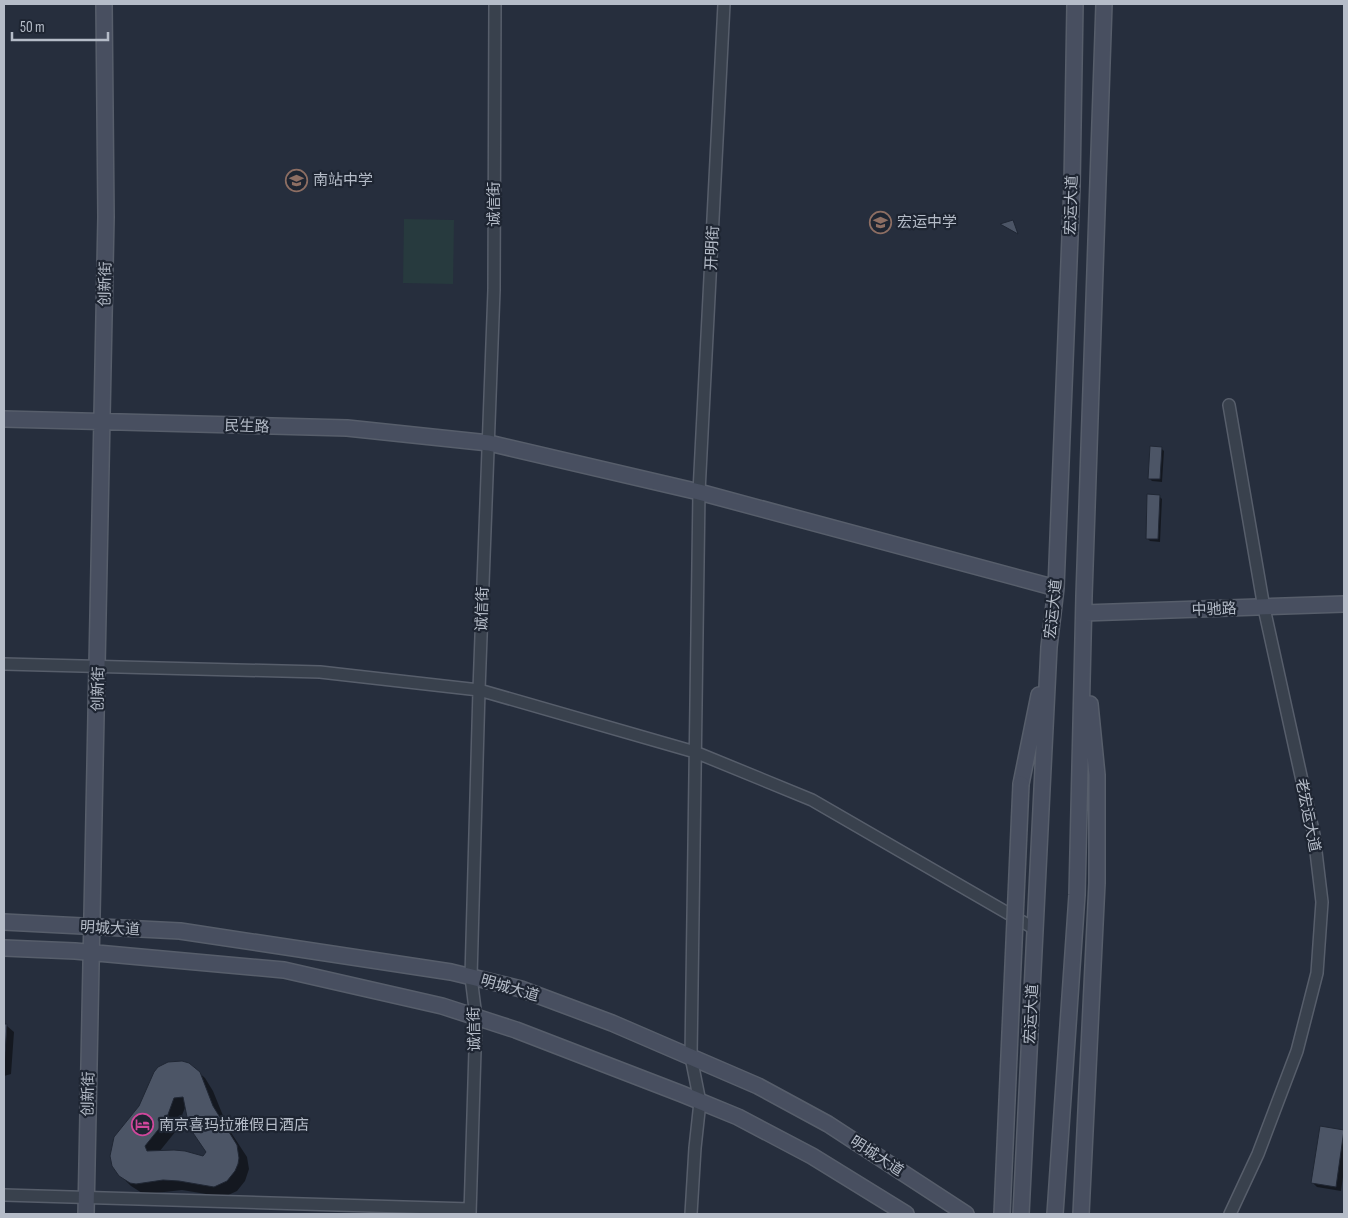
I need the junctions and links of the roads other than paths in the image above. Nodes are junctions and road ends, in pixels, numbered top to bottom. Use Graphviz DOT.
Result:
graph roads {
  1 [pos="104,4"];
  2 [pos="495,4"];
  3 [pos="724,4"];
  4 [pos="1075,4"];
  5 [pos="1104,4"];
  6 [pos="1229,405"];
  7 [pos="4,419"];
  8 [pos="102,422"];
  9 [pos="489,443"];
  10 [pos="699,492"];
  11 [pos="1056,588"];
  12 [pos="1344,604"];
  13 [pos="1264,608"];
  14 [pos="1084,613"];
  15 [pos="1049,647"];
  16 [pos="1083,647"];
  17 [pos="4,664"];
  18 [pos="98,666"];
  19 [pos="479,690"];
  20 [pos="695,752"];
  21 [pos="4,922"];
  22 [pos="92,926"];
  23 [pos="1035,929"];
  24 [pos="4,948"];
  25 [pos="91,952"];
  26 [pos="471,977"];
  27 [pos="476,1017"];
  28 [pos="691,1057"];
  29 [pos="700,1102"];
  30 [pos="4,1194"];
  31 [pos="86,1197"];
  32 [pos="470,1212"];
  33 [pos="86,1214"];
  34 [pos="691,1214"];
  35 [pos="906,1214"];
  36 [pos="966,1214"];
  37 [pos="1002,1214"];
  38 [pos="1021,1214"];
  39 [pos="1055,1214"];
  40 [pos="1081,1214"];
  41 [pos="1230,1214"];
  1 -- 8 [label="main road, 创新街"];
  2 -- 9 [label="street, 诚信街"];
  3 -- 10 [label="street, 开明街"];
  4 -- 11 [label="main road, 宏运大道"];
  5 -- 14 [label="main road, 宏运大道"];
  6 -- 13 [label="street, 老宏运大道"];
  7 -- 8 [label="main road, 民生路"];
  8 -- 9 [label="main road, 民生路"];
  8 -- 18 [label="main road, 创新街"];
  9 -- 10 [label="main road, 民生路"];
  9 -- 19 [label="street, 诚信街"];
  10 -- 11 [label="main road, 民生路"];
  10 -- 20 [label="street, 开明街"];
  11 -- 15 [label="main road, 宏运大道"];
  12 -- 13 [label="main road, 中驰路"];
  13 -- 14 [label="main road, 中驰路"];
  13 -- 41 [label="street, 老宏运大道"];
  14 -- 16 [label="main road, 宏运大道"];
  15 -- 23 [label="main road, 宏运大道"];
  15 -- 37 [label="main road, bridge"];
  16 -- 39 [label="main road, 宏运大道"];
  16 -- 40 [label="main road"];
  17 -- 18 [label="street"];
  18 -- 19 [label="street"];
  18 -- 22 [label="main road, 创新街"];
  19 -- 20 [label="street"];
  19 -- 26 [label="street, 诚信街"];
  20 -- 23 [label="street"];
  20 -- 28 [label="street, 开明街"];
  21 -- 22 [label="main road, 明城大道"];
  22 -- 25 [label="main road, 创新街"];
  22 -- 26 [label="main road, 明城大道"];
  23 -- 38 [label="main road, 宏运大道"];
  24 -- 25 [label="main road, 明城大道"];
  25 -- 27 [label="main road, 明城大道"];
  25 -- 31 [label="main road, 创新街"];
  26 -- 27 [label="street, 诚信街"];
  26 -- 28 [label="main road, 明城大道"];
  27 -- 29 [label="main road, 明城大道"];
  27 -- 32 [label="street, 诚信街"];
  28 -- 29 [label="street, 开明街"];
  28 -- 36 [label="main road, 明城大道"];
  29 -- 34 [label="street, 开明街"];
  29 -- 35 [label="main road, 明城大道"];
  30 -- 31 [label="street"];
  31 -- 32 [label="street"];
  31 -- 33 [label="main road, 创新街"];
}
